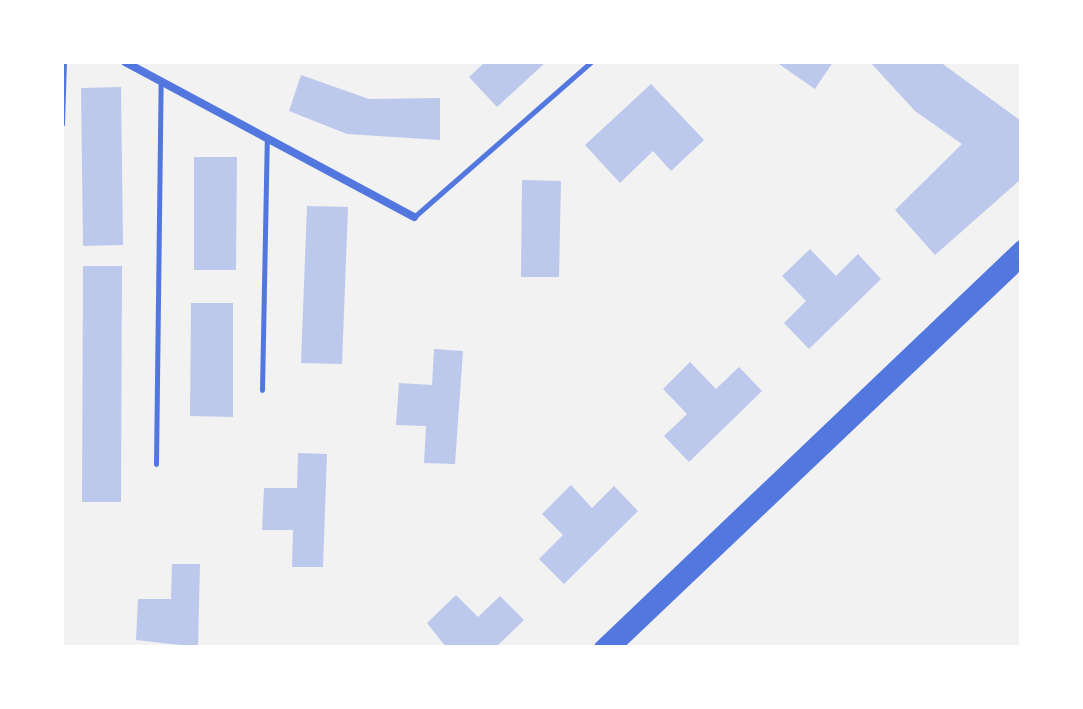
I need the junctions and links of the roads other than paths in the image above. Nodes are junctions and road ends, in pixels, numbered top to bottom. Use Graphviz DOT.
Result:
graph roads {
  1 [pos="64,62"];
  2 [pos="125,62"];
  3 [pos="591,62"];
  4 [pos="161,81"];
  5 [pos="62,124"];
  6 [pos="267,138"];
  7 [pos="414,217"];
  8 [pos="1021,246"];
  9 [pos="1021,262"];
  10 [pos="262,390"];
  11 [pos="156,464"];
  12 [pos="600,647"];
  13 [pos="616,647"];
  1 -- 5 [label="lane"];
  2 -- 4 [label="street"];
  3 -- 7 [label="lane"];
  4 -- 6 [label="street"];
  4 -- 11 [label="lane"];
  6 -- 7 [label="street"];
  6 -- 10 [label="lane"];
  8 -- 12 [label="street"];
  9 -- 13 [label="street"];
}
